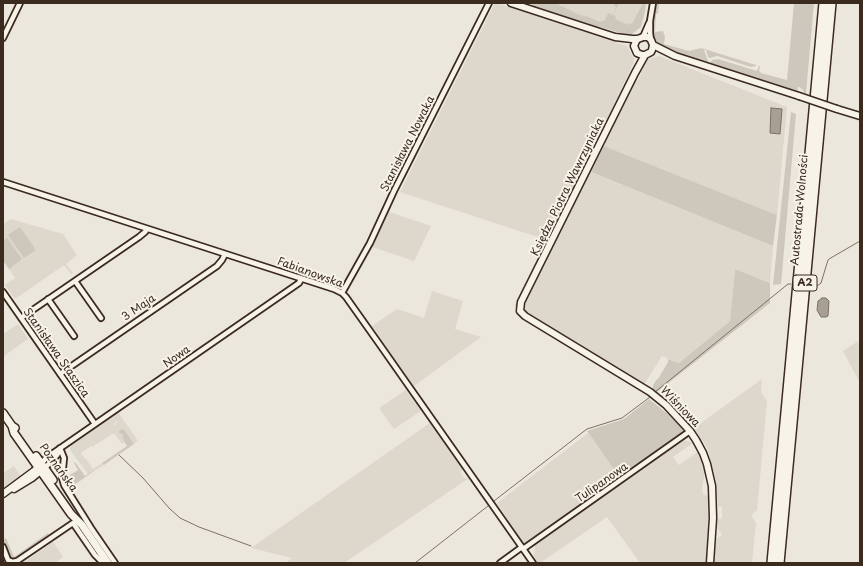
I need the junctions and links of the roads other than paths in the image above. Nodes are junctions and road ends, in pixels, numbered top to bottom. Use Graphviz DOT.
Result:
graph roads {
  1 [pos="20,3"];
  2 [pos="489,3"];
  3 [pos="511,3"];
  4 [pos="653,3"];
  5 [pos="824,3"];
  6 [pos="831,3"];
  7 [pos="650,21"];
  8 [pos="615,37"];
  9 [pos="3,38"];
  10 [pos="640,38"];
  11 [pos="652,43"];
  12 [pos="634,46"];
  13 [pos="637,53"];
  14 [pos="648,54"];
  15 [pos="675,56"];
  16 [pos="636,73"];
  17 [pos="860,116"];
  18 [pos="3,182"];
  19 [pos="147,229"];
  20 [pos="225,254"];
  21 [pos="301,279"];
  22 [pos="75,281"];
  23 [pos="3,292"];
  24 [pos="342,293"];
  25 [pos="48,299"];
  26 [pos="520,311"];
  27 [pos="21,318"];
  28 [pos="101,318"];
  29 [pos="74,336"];
  30 [pos="60,374"];
  31 [pos="3,413"];
  32 [pos="95,424"];
  33 [pos="690,431"];
  34 [pos="60,448"];
  35 [pos="42,467"];
  36 [pos="6,492"];
  37 [pos="3,547"];
  38 [pos="523,548"];
  39 [pos="103,563"];
  40 [pos="108,563"];
  41 [pos="115,563"];
  42 [pos="500,563"];
  43 [pos="534,563"];
  44 [pos="710,563"];
  45 [pos="772,563"];
  46 [pos="779,563"];
  1 -- 9 [label="street"];
  2 -- 24 [label="street, Stanisława Nowaka"];
  3 -- 8 [label="street"];
  4 -- 7 [label="street"];
  5 -- 45 [label="highway, Autostrada Wolności / A2"];
  6 -- 46 [label="highway, Autostrada Wolności / A2"];
  7 -- 10 [label="street"];
  7 -- 11 [label="street"];
  8 -- 10 [label="street"];
  8 -- 12 [label="street"];
  10 -- 11 [label="street"];
  10 -- 12 [label="street"];
  11 -- 14 [label="street"];
  11 -- 15 [label="street"];
  12 -- 13 [label="street"];
  13 -- 14 [label="street"];
  13 -- 16 [label="street, Księdza Piotra Wawrzyniaka"];
  14 -- 15 [label="street"];
  14 -- 16 [label="street, Księdza Piotra Wawrzyniaka"];
  15 -- 17 [label="street, bridge"];
  16 -- 26 [label="street, Księdza Piotra Wawrzyniaka"];
  18 -- 19 [label="street, Fabianowska"];
  19 -- 20 [label="street, Fabianowska"];
  19 -- 22 [label="street"];
  20 -- 21 [label="street, Fabianowska"];
  20 -- 30 [label="street, 3 Maja"];
  21 -- 24 [label="street, Fabianowska"];
  21 -- 32 [label="street, Nowa"];
  22 -- 25 [label="street"];
  22 -- 28 [label="street"];
  23 -- 27 [label="street, Stanisława Staszica"];
  24 -- 38 [label="street, Fabianowska"];
  25 -- 27 [label="street"];
  25 -- 29 [label="street"];
  26 -- 33 [label="street, Wiśniowa"];
  27 -- 30 [label="street, Stanisława Staszica"];
  30 -- 32 [label="street, Stanisława Staszica"];
  31 -- 35 [label="main road, Poznańska"];
  32 -- 34 [label="street, Nowa"];
  33 -- 38 [label="street, Tulipanowa"];
  33 -- 44 [label="street, Wiśniowa"];
  34 -- 35 [label="street, Nowa"];
  34 -- 41 [label="street"];
  35 -- 36 [label="street"];
  35 -- 40 [label="main road, Poznańska"];
  37 -- 39 [label="street"];
  38 -- 42 [label="street, Tulipanowa"];
  38 -- 43 [label="street, Fabianowska"];
}
